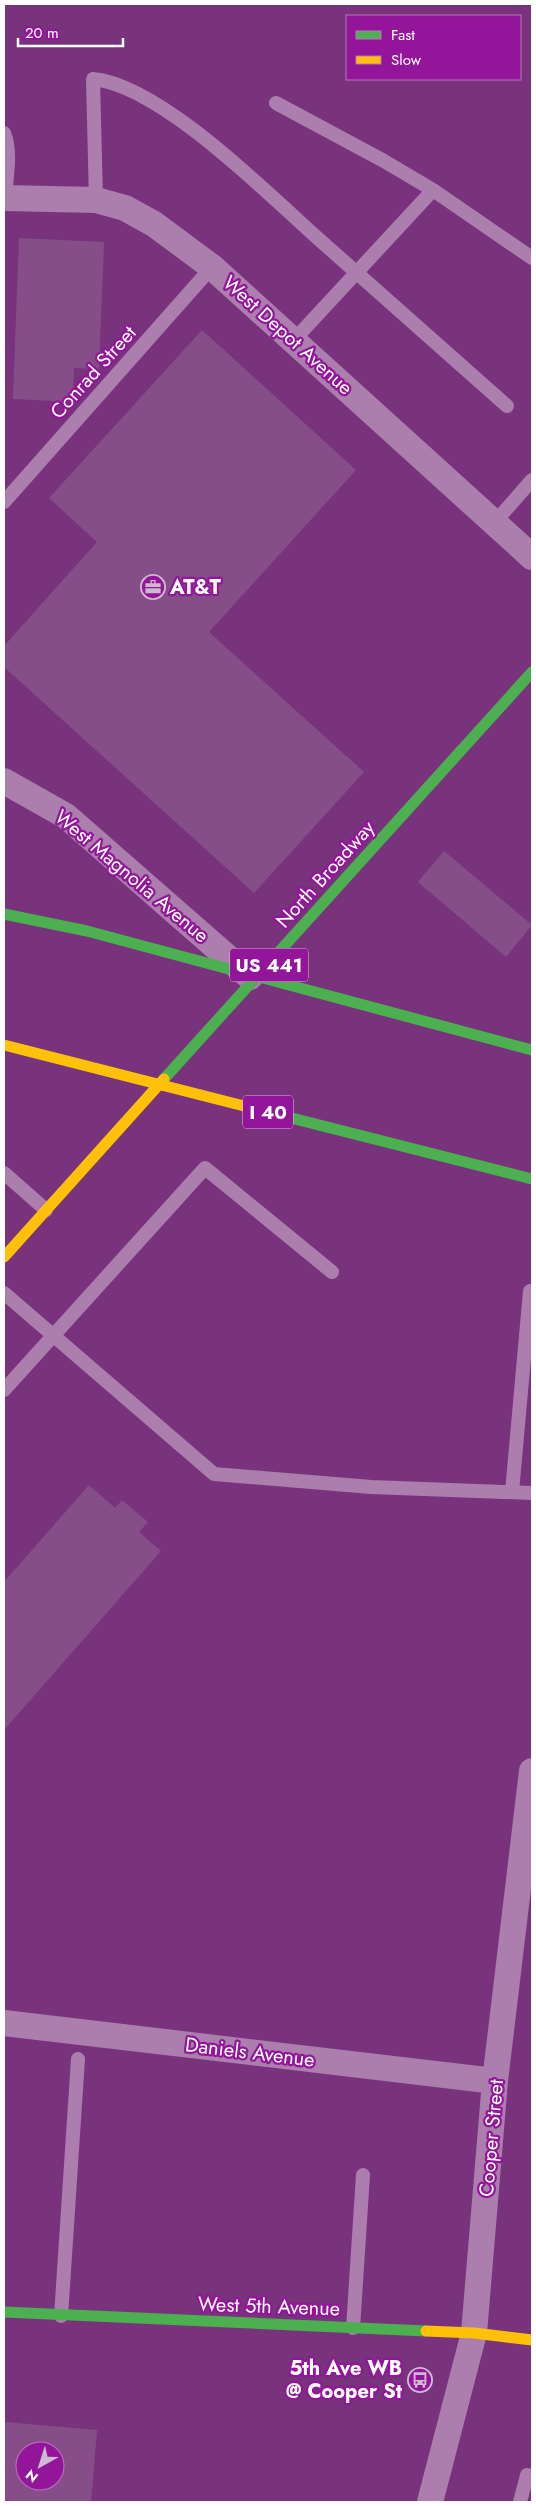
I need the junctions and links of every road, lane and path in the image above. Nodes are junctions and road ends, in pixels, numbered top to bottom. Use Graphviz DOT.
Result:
graph roads {
  1 [pos="276,103"];
  2 [pos="4,133"];
  3 [pos="433,190"];
  4 [pos="4,198"];
  5 [pos="96,200"];
  6 [pos="532,258"];
  7 [pos="212,267"];
  8 [pos="356,272"];
  9 [pos="294,340"];
  10 [pos="507,406"];
  11 [pos="532,480"];
  12 [pos="4,502"];
  13 [pos="494,522"];
  14 [pos="532,557"];
  15 [pos="532,672"];
  16 [pos="4,781"];
  17 [pos="4,914"];
  18 [pos="254,981"];
  19 [pos="4,1045"];
  20 [pos="532,1050"];
  21 [pos="4,1173"];
  22 [pos="532,1179"];
  23 [pos="46,1210"];
  24 [pos="4,1257"];
  25 [pos="332,1272"];
  26 [pos="532,1292"];
  27 [pos="4,1293"];
  28 [pos="52,1335"];
  29 [pos="4,1390"];
  30 [pos="512,1492"];
  31 [pos="532,1493"];
  32 [pos="532,1771"];
  33 [pos="4,2023"];
  34 [pos="78,2059"];
  35 [pos="495,2081"];
  36 [pos="363,2175"];
  37 [pos="4,2312"];
  38 [pos="61,2316"];
  39 [pos="353,2328"];
  40 [pos="474,2333"];
  41 [pos="532,2340"];
  42 [pos="532,2476"];
  43 [pos="430,2502"];
  44 [pos="520,2502"];
  1 -- 3 [label="lane"];
  2 -- 4 [label="lane"];
  3 -- 6 [label="lane"];
  3 -- 8 [label="lane"];
  4 -- 5 [label="street, West Depot Avenue"];
  5 -- 7 [label="street, West Depot Avenue"];
  5 -- 8 [label="lane"];
  7 -- 9 [label="street, West Depot Avenue"];
  7 -- 12 [label="lane, Conrad Street"];
  8 -- 9 [label="lane"];
  8 -- 10 [label="lane"];
  9 -- 13 [label="street, West Depot Avenue"];
  11 -- 13 [label="lane"];
  13 -- 14 [label="street, West Depot Avenue"];
  15 -- 18 [label="main road, North Broadway / US 441"];
  16 -- 18 [label="street, West Magnolia Avenue"];
  17 -- 20 [label="main road"];
  18 -- 23 [label="main road, North Broadway / US 441"];
  19 -- 22 [label="main road, I 40"];
  21 -- 23 [label="lane"];
  23 -- 24 [label="main road, North Broadway / US 441"];
  25 -- 28 [label="lane"];
  26 -- 30 [label="lane"];
  27 -- 28 [label="lane"];
  28 -- 29 [label="lane"];
  28 -- 30 [label="lane"];
  30 -- 31 [label="lane"];
  32 -- 35 [label="street, Cooper Street"];
  33 -- 35 [label="street, Daniels Avenue"];
  34 -- 38 [label="lane"];
  35 -- 40 [label="street, Cooper Street"];
  36 -- 39 [label="lane"];
  37 -- 38 [label="main road, West 5th Avenue"];
  38 -- 39 [label="main road, West 5th Avenue"];
  39 -- 40 [label="main road, West 5th Avenue"];
  40 -- 41 [label="main road, West 5th Avenue"];
  40 -- 43 [label="street, Cooper Street"];
  42 -- 44 [label="lane"];
}
